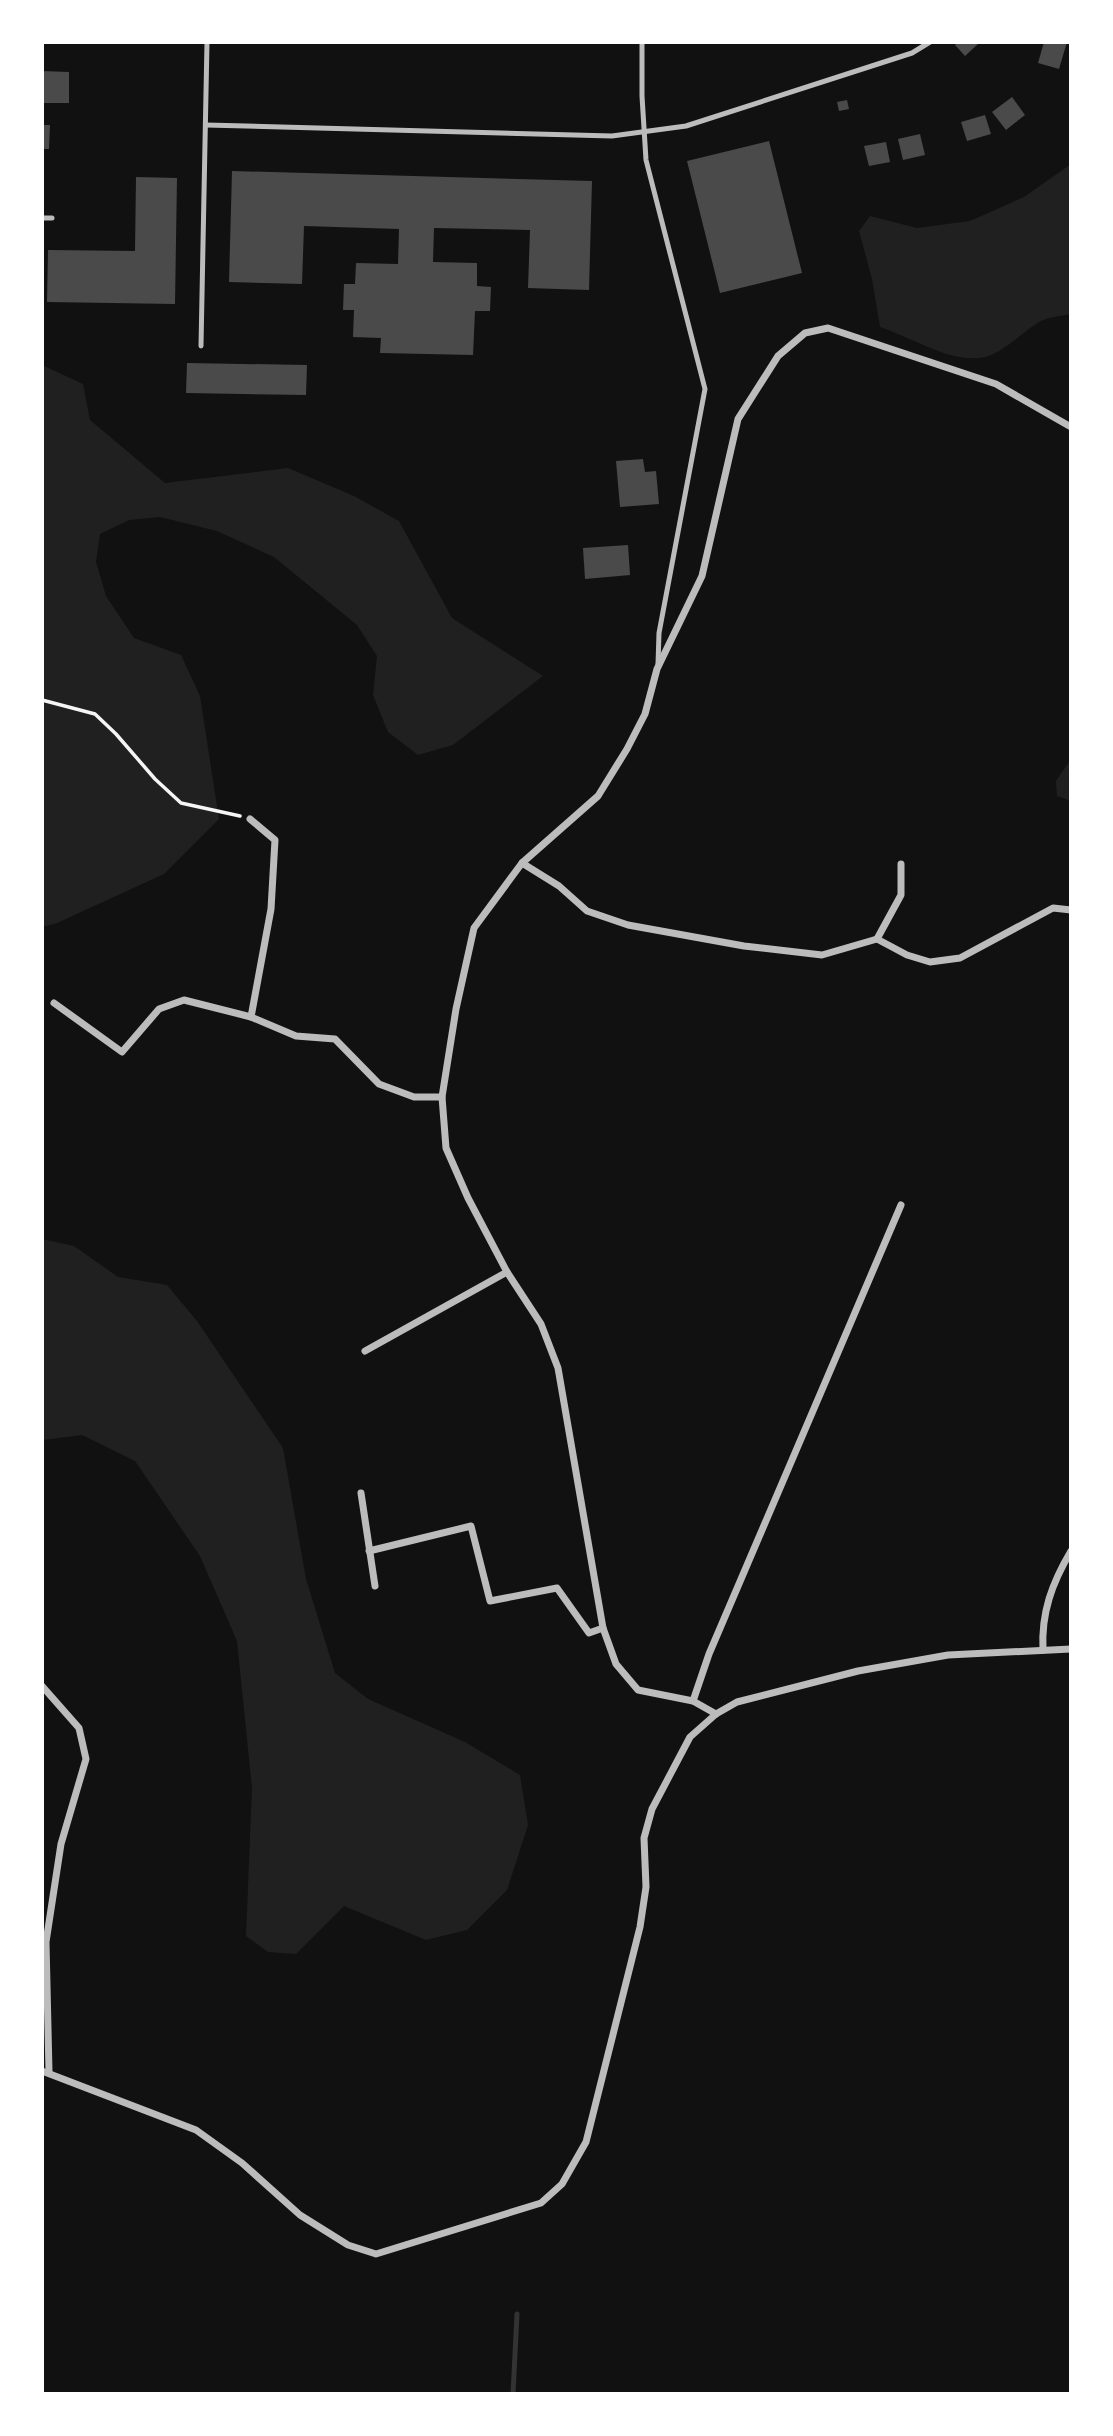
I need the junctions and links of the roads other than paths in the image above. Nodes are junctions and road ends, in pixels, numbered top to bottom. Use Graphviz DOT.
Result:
graph roads {
  1 [pos="207,42"];
  2 [pos="642,42"];
  3 [pos="930,42"];
  4 [pos="206,125"];
  5 [pos="644,132"];
  6 [pos="42,218"];
  7 [pos="52,218"];
  8 [pos="201,346"];
  9 [pos="1071,427"];
  10 [pos="657,669"];
  11 [pos="250,819"];
  12 [pos="522,863"];
  13 [pos="901,864"];
  14 [pos="1071,909"];
  15 [pos="877,939"];
  16 [pos="54,1003"];
  17 [pos="251,1017"];
  18 [pos="442,1097"];
  19 [pos="901,1205"];
  20 [pos="507,1272"];
  21 [pos="365,1351"];
  22 [pos="361,1493"];
  23 [pos="369,1551"];
  24 [pos="1071,1551"];
  25 [pos="375,1586"];
  26 [pos="603,1628"];
  27 [pos="1071,1649"];
  28 [pos="1043,1650"];
  29 [pos="42,1686"];
  30 [pos="693,1700"];
  31 [pos="716,1714"];
  32 [pos="45,2071"];
  1 -- 4 [label="lane"];
  2 -- 5 [label="lane"];
  3 -- 5 [label="lane"];
  4 -- 5 [label="lane"];
  4 -- 8 [label="lane"];
  5 -- 10 [label="lane"];
  6 -- 7 [label="lane"];
  9 -- 10 [label="street"];
  10 -- 12 [label="street"];
  11 -- 17 [label="street"];
  12 -- 15 [label="street"];
  12 -- 18 [label="street"];
  13 -- 15 [label="street"];
  14 -- 15 [label="street"];
  16 -- 17 [label="street"];
  17 -- 18 [label="street"];
  18 -- 20 [label="street"];
  19 -- 30 [label="street"];
  20 -- 21 [label="street"];
  20 -- 26 [label="street"];
  22 -- 23 [label="street"];
  23 -- 25 [label="street"];
  23 -- 26 [label="street"];
  24 -- 28 [label="street"];
  26 -- 30 [label="street"];
  27 -- 28 [label="street"];
  28 -- 31 [label="street"];
  29 -- 32 [label="street"];
  30 -- 31 [label="street"];
  31 -- 32 [label="street"];
}
